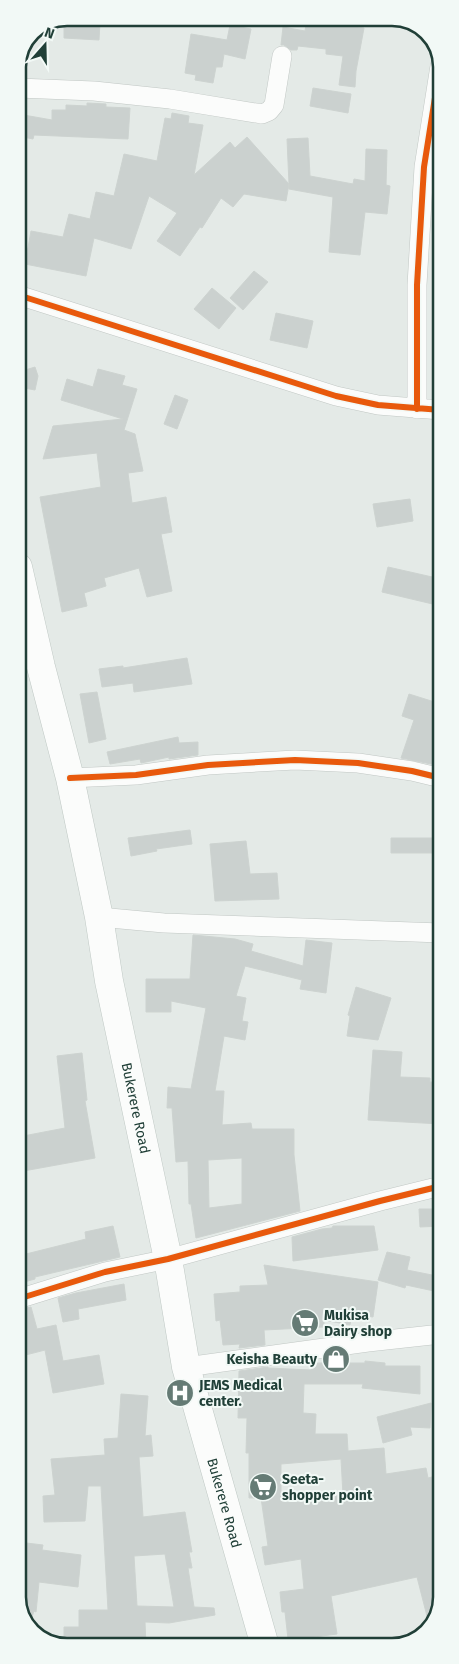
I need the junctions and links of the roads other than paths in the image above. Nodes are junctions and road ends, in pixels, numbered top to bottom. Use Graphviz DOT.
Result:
graph roads {
  1 [pos="282,56"];
  2 [pos="26,88"];
  3 [pos="433,110"];
  4 [pos="26,298"];
  5 [pos="417,409"];
  6 [pos="433,410"];
  7 [pos="26,602"];
  8 [pos="433,776"];
  9 [pos="70,778"];
  10 [pos="99,917"];
  11 [pos="433,933"];
  12 [pos="433,1188"];
  13 [pos="168,1259"];
  14 [pos="26,1297"];
  15 [pos="433,1335"];
  16 [pos="186,1367"];
  17 [pos="263,1638"];
  1 -- 2 [label="street"];
  3 -- 5 [label="street"];
  4 -- 5 [label="street"];
  5 -- 6 [label="street"];
  7 -- 9 [label="main road, Bukerere Road"];
  8 -- 9 [label="street"];
  9 -- 10 [label="main road, Bukerere Road"];
  10 -- 11 [label="street"];
  10 -- 13 [label="main road, Bukerere Road"];
  12 -- 13 [label="street"];
  13 -- 14 [label="street"];
  13 -- 16 [label="main road, Bukerere Road"];
  15 -- 16 [label="street"];
  16 -- 17 [label="main road, Bukerere Road"];
}
